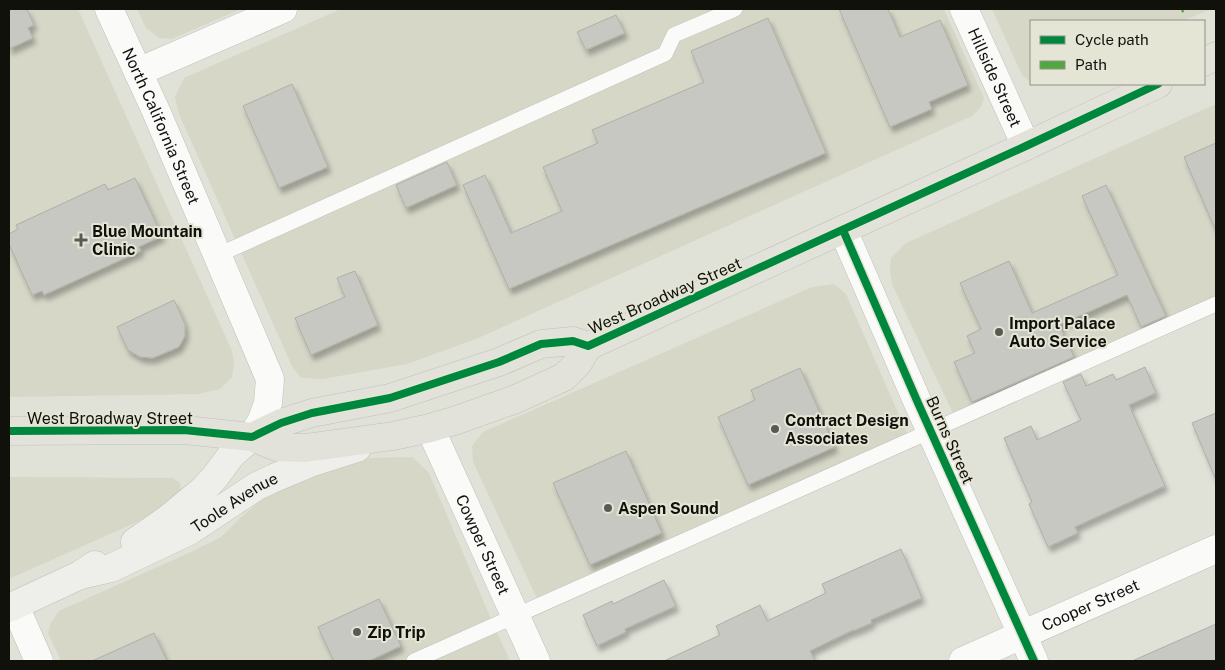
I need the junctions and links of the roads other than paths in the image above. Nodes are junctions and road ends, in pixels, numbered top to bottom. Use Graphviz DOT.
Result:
graph roads {
  1 [pos="110,9"];
  2 [pos="283,9"];
  3 [pos="735,9"];
  4 [pos="964,9"];
  5 [pos="138,72"];
  6 [pos="1156,85"];
  7 [pos="1026,146"];
  8 [pos="843,230"];
  9 [pos="218,255"];
  10 [pos="1216,304"];
  11 [pos="588,346"];
  12 [pos="430,428"];
  13 [pos="9,431"];
  14 [pos="931,431"];
  15 [pos="393,436"];
  16 [pos="252,437"];
  17 [pos="1216,549"];
  18 [pos="80,575"];
  19 [pos="12,607"];
  20 [pos="515,617"];
  21 [pos="1023,634"];
  22 [pos="39,661"];
  23 [pos="414,661"];
  24 [pos="536,661"];
  25 [pos="963,661"];
  26 [pos="1034,661"];
  1 -- 5 [label="street, North California Street"];
  2 -- 5 [label="street"];
  3 -- 9 [label="lane"];
  4 -- 7 [label="street, Hillside Street"];
  5 -- 9 [label="street, North California Street"];
  6 -- 7 [label="main road, West Broadway Street"];
  7 -- 8 [label="main road, West Broadway Street"];
  8 -- 11 [label="main road, West Broadway Street"];
  8 -- 14 [label="street, Burns Street"];
  9 -- 16 [label="street, North California Street"];
  10 -- 14 [label="lane"];
  11 -- 12 [label="main road, West Broadway Street"];
  11 -- 16 [label="main road, West Broadway Street"];
  12 -- 15 [label="main road, West Broadway Street"];
  12 -- 20 [label="street, Cowper Street"];
  13 -- 16 [label="main road, West Broadway Street"];
  14 -- 20 [label="lane"];
  14 -- 21 [label="street, Burns Street"];
  15 -- 16 [label="main road, West Broadway Street"];
  15 -- 18 [label="main road, Toole Avenue"];
  16 -- 18 [label="main road, Toole Avenue"];
  17 -- 21 [label="street, Cooper Street"];
  18 -- 19 [label="main road, Toole Avenue"];
  19 -- 22 [label="street"];
  20 -- 23 [label="lane"];
  20 -- 24 [label="street, Cowper Street"];
  21 -- 25 [label="street, Cooper Street"];
  21 -- 26 [label="street, Burns Street"];
}
